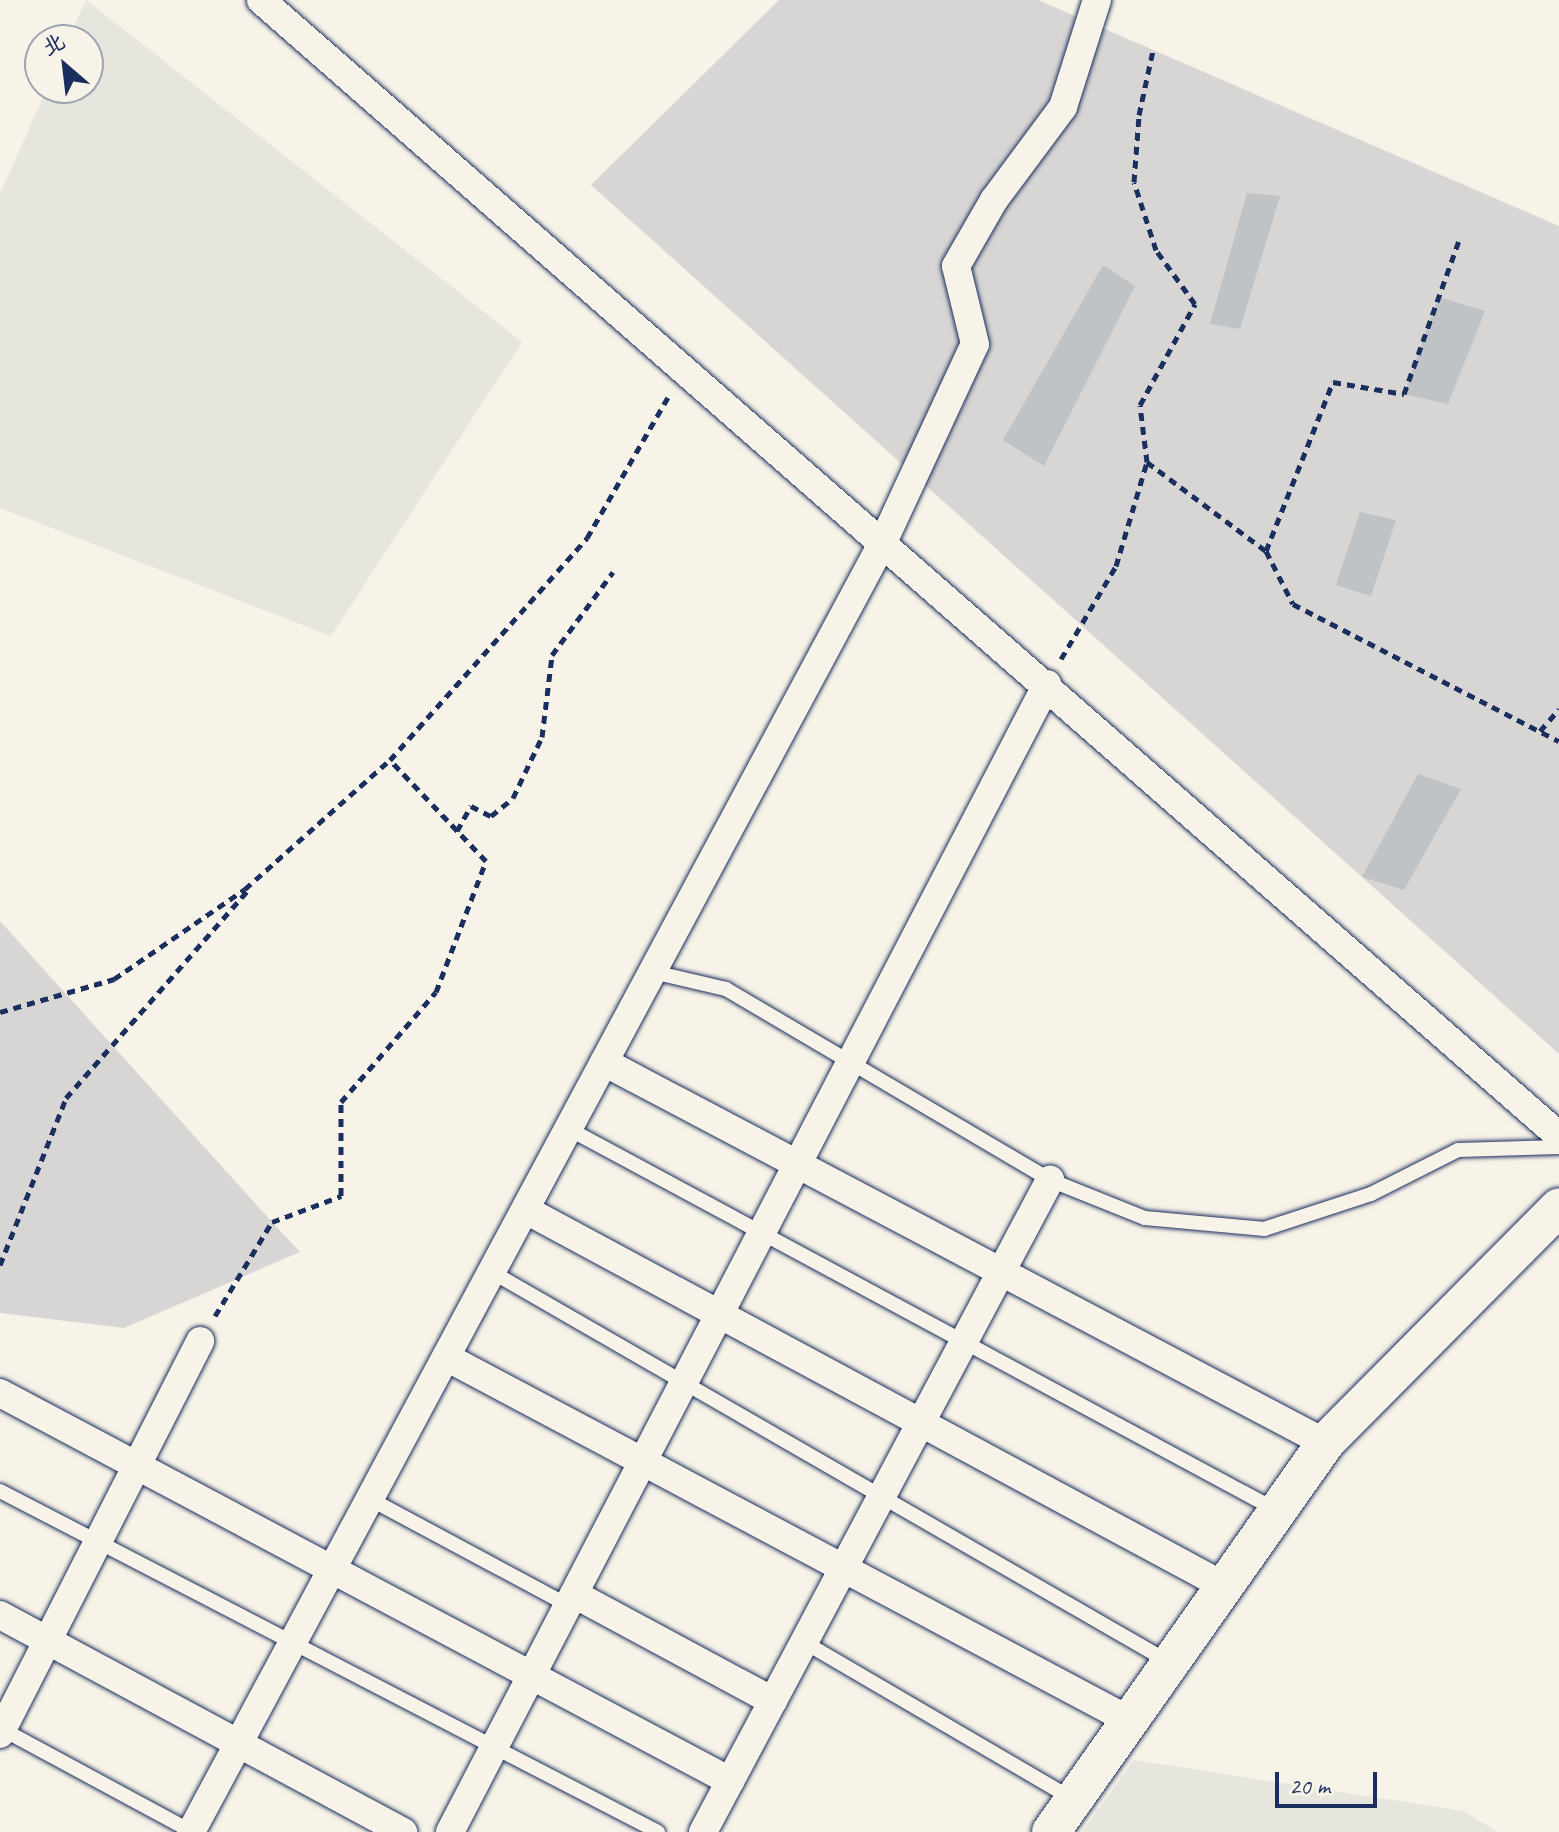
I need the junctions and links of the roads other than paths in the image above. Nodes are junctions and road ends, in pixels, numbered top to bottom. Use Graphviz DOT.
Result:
graph roads {
  1 [pos="261,0"];
  2 [pos="1097,0"];
  3 [pos="883,542"];
  4 [pos="1047,684"];
  5 [pos="653,972"];
  6 [pos="604,1062"];
  7 [pos="850,1062"];
  8 [pos="569,1129"];
  9 [pos="1559,1136"];
  10 [pos="1559,1147"];
  11 [pos="798,1161"];
  12 [pos="1050,1180"];
  13 [pos="1559,1207"];
  14 [pos="526,1210"];
  15 [pos="760,1235"];
  16 [pos="1002,1270"];
  17 [pos="492,1272"];
  18 [pos="719,1314"];
  19 [pos="200,1341"];
  20 [pos="963,1344"];
  21 [pos="446,1357"];
  22 [pos="684,1382"];
  23 [pos="0,1393"];
  24 [pos="921,1423"];
  25 [pos="1325,1443"];
  26 [pos="642,1461"];
  27 [pos="137,1465"];
  28 [pos="0,1491"];
  29 [pos="882,1496"];
  30 [pos="370,1499"];
  31 [pos="1277,1510"];
  32 [pos="98,1542"];
  33 [pos="844,1568"];
  34 [pos="332,1569"];
  35 [pos="1224,1586"];
  36 [pos="571,1599"];
  37 [pos="0,1615"];
  38 [pos="48,1640"];
  39 [pos="804,1642"];
  40 [pos="293,1643"];
  41 [pos="1169,1662"];
  42 [pos="531,1675"];
  43 [pos="773,1701"];
  44 [pos="1129,1720"];
  45 [pos="1,1731"];
  46 [pos="240,1742"];
  47 [pos="494,1747"];
  48 [pos="730,1781"];
  49 [pos="1073,1799"];
  50 [pos="459,1829"];
  51 [pos="191,1832"];
  52 [pos="403,1832"];
  53 [pos="658,1832"];
  54 [pos="703,1832"];
  55 [pos="1051,1832"];
  1 -- 3 [label="street"];
  2 -- 3 [label="street"];
  3 -- 4 [label="street"];
  3 -- 5 [label="street"];
  4 -- 7 [label="street"];
  4 -- 9 [label="street"];
  5 -- 6 [label="street"];
  5 -- 7 [label="lane"];
  6 -- 8 [label="street"];
  6 -- 11 [label="street"];
  7 -- 11 [label="street"];
  7 -- 12 [label="lane"];
  8 -- 14 [label="street"];
  8 -- 15 [label="lane"];
  10 -- 12 [label="lane"];
  11 -- 15 [label="street"];
  11 -- 16 [label="street"];
  12 -- 16 [label="street"];
  13 -- 25 [label="street"];
  14 -- 17 [label="street"];
  14 -- 18 [label="street"];
  15 -- 18 [label="street"];
  15 -- 20 [label="lane"];
  16 -- 20 [label="street"];
  16 -- 25 [label="street"];
  17 -- 21 [label="street"];
  17 -- 22 [label="lane"];
  18 -- 22 [label="street"];
  18 -- 24 [label="street"];
  19 -- 27 [label="street"];
  20 -- 24 [label="street"];
  20 -- 31 [label="lane"];
  21 -- 26 [label="street"];
  21 -- 30 [label="street"];
  22 -- 26 [label="street"];
  22 -- 29 [label="lane"];
  23 -- 27 [label="street"];
  24 -- 29 [label="street"];
  24 -- 35 [label="street"];
  25 -- 31 [label="street"];
  26 -- 33 [label="street"];
  26 -- 36 [label="street"];
  27 -- 32 [label="street"];
  27 -- 34 [label="street"];
  28 -- 32 [label="lane"];
  29 -- 33 [label="street"];
  29 -- 41 [label="lane"];
  30 -- 34 [label="street"];
  30 -- 36 [label="lane"];
  31 -- 35 [label="street"];
  32 -- 38 [label="street"];
  32 -- 40 [label="lane"];
  33 -- 39 [label="street"];
  33 -- 44 [label="street"];
  34 -- 40 [label="street"];
  34 -- 42 [label="street"];
  35 -- 41 [label="street"];
  36 -- 42 [label="street"];
  36 -- 43 [label="street"];
  37 -- 38 [label="street"];
  38 -- 45 [label="street"];
  38 -- 46 [label="street"];
  39 -- 43 [label="street"];
  39 -- 49 [label="lane"];
  40 -- 46 [label="street"];
  40 -- 47 [label="lane"];
  41 -- 44 [label="street"];
  42 -- 47 [label="street"];
  42 -- 48 [label="street"];
  43 -- 48 [label="street"];
  44 -- 49 [label="street"];
  45 -- 51 [label="lane"];
  46 -- 51 [label="street"];
  46 -- 52 [label="street"];
  47 -- 50 [label="street"];
  47 -- 53 [label="lane"];
  48 -- 54 [label="street"];
  49 -- 55 [label="street"];
}
